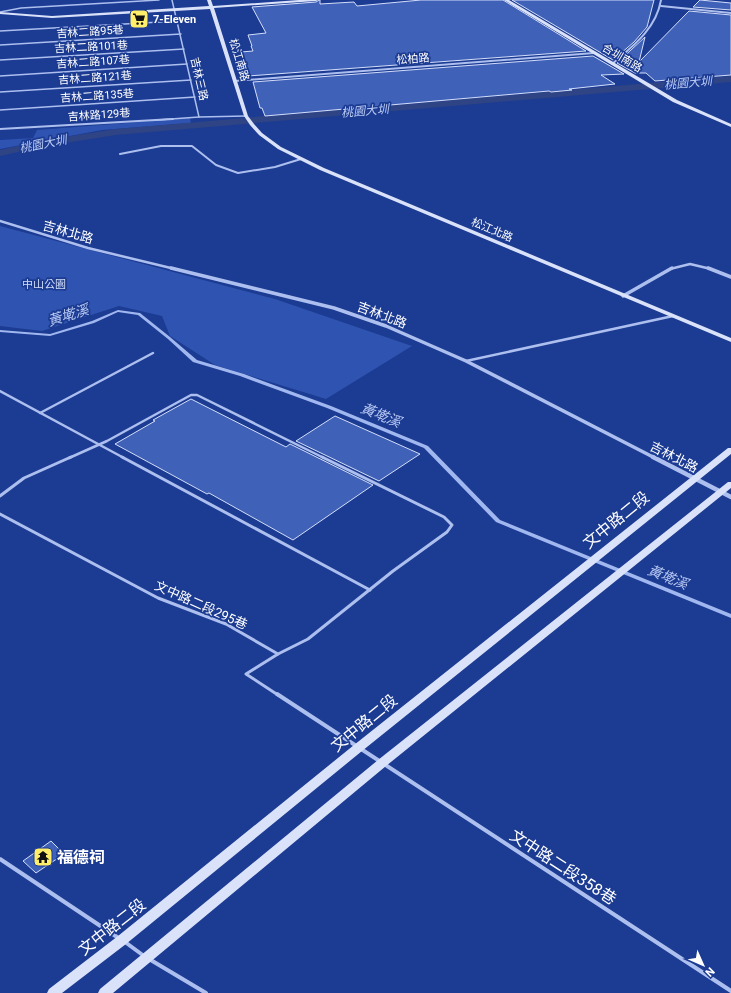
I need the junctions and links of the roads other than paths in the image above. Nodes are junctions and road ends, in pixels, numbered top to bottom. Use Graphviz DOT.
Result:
graph roads {
  1 [pos="159,0"];
  2 [pos="172,0"];
  3 [pos="209,0"];
  4 [pos="316,0"];
  5 [pos="506,0"];
  6 [pos="661,0"];
  7 [pos="661,6"];
  8 [pos="212,8"];
  9 [pos="176,10"];
  10 [pos="0,12"];
  11 [pos="731,13"];
  12 [pos="178,21"];
  13 [pos="0,31"];
  14 [pos="181,34"];
  15 [pos="0,45"];
  16 [pos="184,49"];
  17 [pos="594,52"];
  18 [pos="0,60"];
  19 [pos="187,64"];
  20 [pos="612,64"];
  21 [pos="0,76"];
  22 [pos="191,80"];
  23 [pos="234,80"];
  24 [pos="0,92"];
  25 [pos="195,97"];
  26 [pos="0,110"];
  27 [pos="199,117"];
  28 [pos="246,117"];
  29 [pos="251,126"];
  30 [pos="731,126"];
  31 [pos="0,129"];
  32 [pos="120,154"];
  33 [pos="301,158"];
  34 [pos="0,221"];
  35 [pos="731,277"];
  36 [pos="623,296"];
  37 [pos="674,316"];
  38 [pos="731,340"];
  39 [pos="153,353"];
  40 [pos="466,361"];
  41 [pos="0,391"];
  42 [pos="40,413"];
  43 [pos="98,445"];
  44 [pos="731,450"];
  45 [pos="695,478"];
  46 [pos="731,484"];
  47 [pos="722,492"];
  48 [pos="0,496"];
  49 [pos="731,497"];
  50 [pos="0,514"];
  51 [pos="370,590"];
  52 [pos="278,654"];
  53 [pos="358,748"];
  54 [pos="382,763"];
  55 [pos="0,859"];
  56 [pos="122,940"];
  57 [pos="147,958"];
  58 [pos="731,991"];
  59 [pos="53,993"];
  60 [pos="104,993"];
  61 [pos="206,993"];
  1 -- 10 [label="lane"];
  2 -- 9 [label="lane, 吉林三路"];
  3 -- 8 [label="street, 松江南路"];
  4 -- 8 [label="street"];
  5 -- 17 [label="street, 合圳南路"];
  6 -- 7 [label="street"];
  7 -- 11 [label="street"];
  7 -- 20 [label="street"];
  8 -- 9 [label="street"];
  8 -- 23 [label="street, 松江南路"];
  9 -- 10 [label="street"];
  9 -- 12 [label="lane, 吉林三路"];
  12 -- 13 [label="lane"];
  12 -- 14 [label="lane, 吉林三路"];
  14 -- 15 [label="lane, 吉林二路95巷"];
  14 -- 16 [label="lane, 吉林三路"];
  16 -- 18 [label="lane, 吉林二路101巷"];
  16 -- 19 [label="lane, 吉林三路"];
  17 -- 20 [label="street, 合圳南路"];
  17 -- 23 [label="street, 松柏路"];
  19 -- 21 [label="lane, 吉林二路107巷"];
  19 -- 22 [label="lane, 吉林三路"];
  20 -- 30 [label="street, 合圳南路"];
  22 -- 24 [label="lane, 吉林二路121巷"];
  22 -- 25 [label="lane, 吉林三路"];
  23 -- 28 [label="street, 松江南路"];
  25 -- 26 [label="lane, 吉林二路135巷"];
  25 -- 27 [label="lane, 吉林三路"];
  27 -- 28 [label="lane, 吉林三路"];
  27 -- 31 [label="lane, 吉林路129巷"];
  28 -- 29 [label="street, 松江南路"];
  29 -- 33 [label="street, 松江北路"];
  32 -- 33 [label="lane"];
  33 -- 36 [label="street, 松江北路"];
  34 -- 40 [label="street, 吉林北路"];
  35 -- 36 [label="street"];
  36 -- 37 [label="street, 松江北路"];
  37 -- 38 [label="street, 松江北路"];
  37 -- 40 [label="lane"];
  39 -- 42 [label="lane"];
  40 -- 45 [label="street, 吉林北路"];
  41 -- 42 [label="lane"];
  42 -- 43 [label="lane"];
  43 -- 48 [label="lane"];
  43 -- 51 [label="lane"];
  43 -- 51 [label="lane"];
  44 -- 45 [label="street, 文中路二段"];
  45 -- 47 [label="street, 吉林北路"];
  45 -- 53 [label="street, 文中路二段"];
  46 -- 47 [label="street"];
  47 -- 49 [label="street, 吉林北路"];
  47 -- 54 [label="street"];
  50 -- 52 [label="lane, 文中路二段295巷"];
  51 -- 52 [label="lane"];
  52 -- 53 [label="lane"];
  53 -- 54 [label="lane"];
  53 -- 56 [label="street, 文中路二段"];
  54 -- 57 [label="street"];
  54 -- 58 [label="lane, 文中路二段358巷"];
  55 -- 56 [label="lane"];
  56 -- 57 [label="lane"];
  56 -- 59 [label="street, 文中路二段"];
  57 -- 60 [label="street"];
  57 -- 61 [label="lane"];
}
